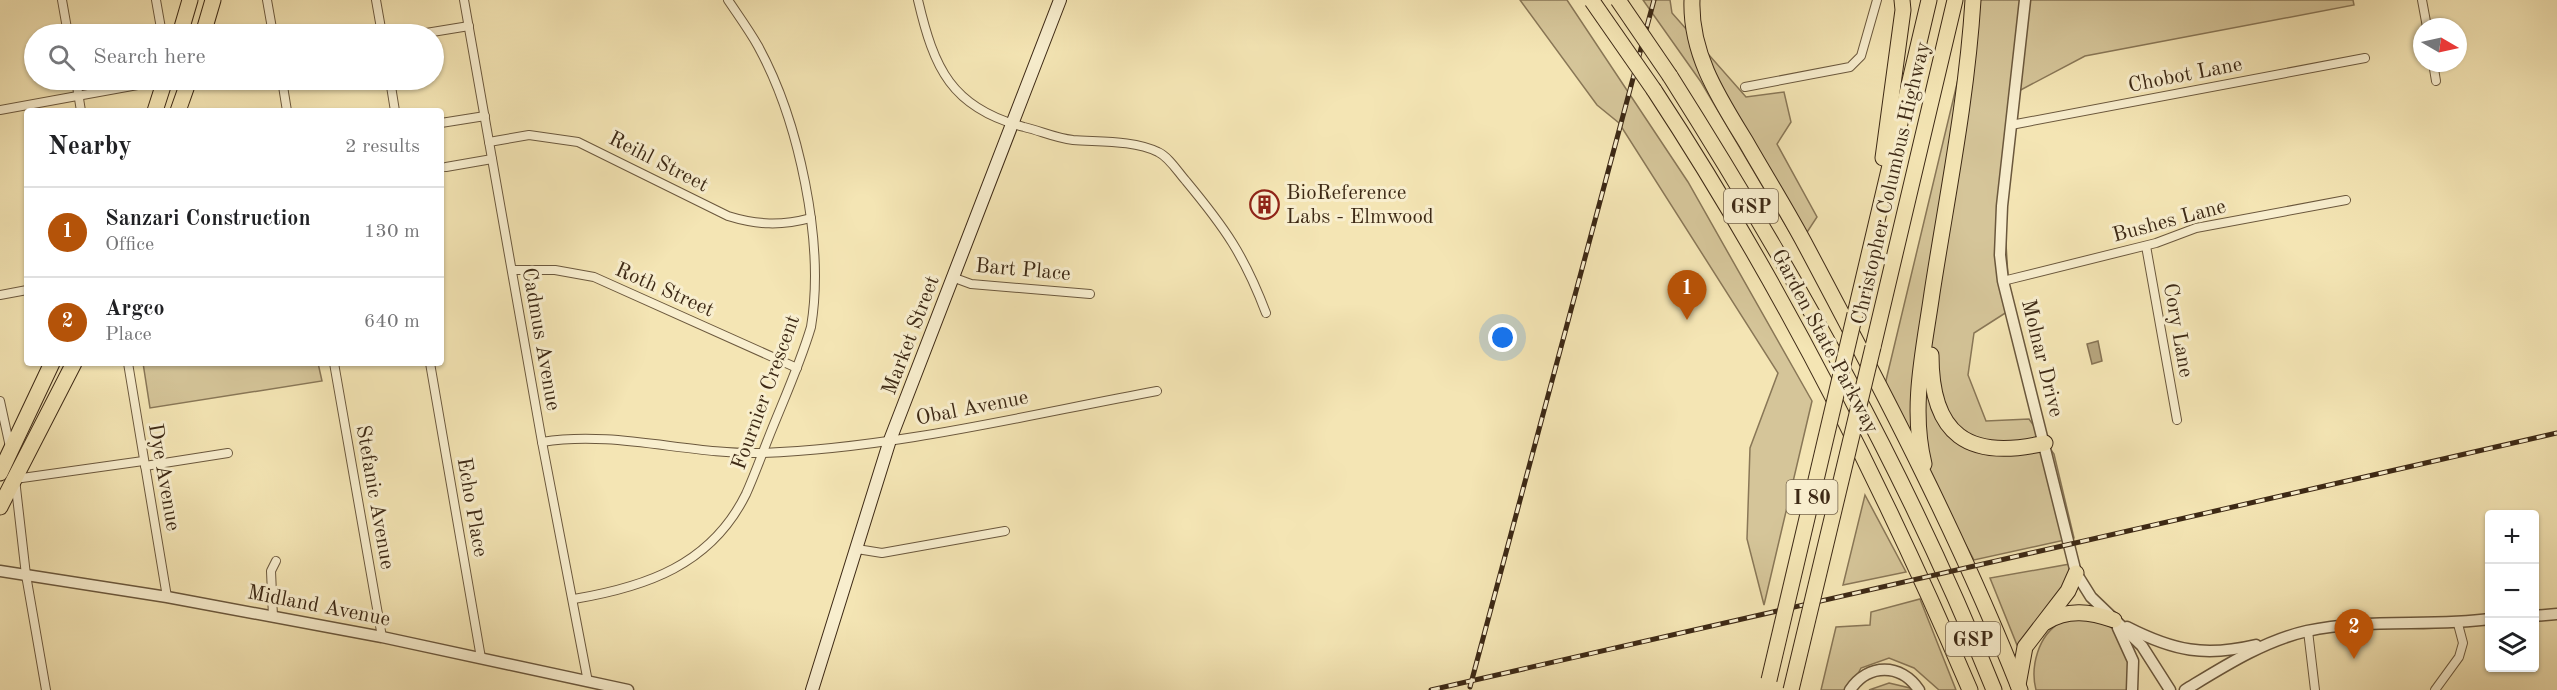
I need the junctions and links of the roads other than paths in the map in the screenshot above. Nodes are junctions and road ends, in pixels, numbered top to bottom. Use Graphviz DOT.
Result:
graph roads {
  1 [pos="62,0"];
  2 [pos="156,0"];
  3 [pos="190,0"];
  4 [pos="213,0"];
  5 [pos="267,0"];
  6 [pos="376,0"];
  7 [pos="465,0"];
  8 [pos="728,0"];
  9 [pos="918,0"];
  10 [pos="1060,0"];
  11 [pos="1592,0"];
  12 [pos="1618,0"];
  13 [pos="1692,0"];
  14 [pos="1877,0"];
  15 [pos="1902,0"];
  16 [pos="1929,0"];
  17 [pos="1955,0"];
  18 [pos="1972,0"];
  19 [pos="2025,0"];
  20 [pos="2422,0"];
  21 [pos="2425,18"];
  22 [pos="66,24"];
  23 [pos="160,24"];
  24 [pos="183,24"];
  25 [pos="206,24"];
  26 [pos="271,24"];
  27 [pos="380,24"];
  28 [pos="469,26"];
  29 [pos="444,30"];
  30 [pos="2365,58"];
  31 [pos="2434,72"];
  32 [pos="2436,81"];
  33 [pos="1745,87"];
  34 [pos="78,90"];
  35 [pos="114,90"];
  36 [pos="162,90"];
  37 [pos="185,90"];
  38 [pos="284,90"];
  39 [pos="392,90"];
  40 [pos="79,97"];
  41 [pos="81,108"];
  42 [pos="156,108"];
  43 [pos="179,108"];
  44 [pos="287,108"];
  45 [pos="395,108"];
  46 [pos="0,110"];
  47 [pos="485,116"];
  48 [pos="444,123"];
  49 [pos="1012,124"];
  50 [pos="2011,125"];
  51 [pos="489,142"];
  52 [pos="1955,144"];
  53 [pos="492,159"];
  54 [pos="446,167"];
  55 [pos="2346,200"];
  56 [pos="810,218"];
  57 [pos="1876,227"];
  58 [pos="2146,246"];
  59 [pos="512,270"];
  60 [pos="952,278"];
  61 [pos="2003,281"];
  62 [pos="24,291"];
  63 [pos="1090,294"];
  64 [pos="0,295"];
  65 [pos="1266,313"];
  66 [pos="51,366"];
  67 [pos="72,366"];
  68 [pos="128,366"];
  69 [pos="335,366"];
  70 [pos="431,366"];
  71 [pos="797,368"];
  72 [pos="1157,391"];
  73 [pos="0,401"];
  74 [pos="2177,420"];
  75 [pos="890,440"];
  76 [pos="542,442"];
  77 [pos="2044,443"];
  78 [pos="228,453"];
  79 [pos="762,453"];
  80 [pos="11,454"];
  81 [pos="144,464"];
  82 [pos="0,473"];
  83 [pos="15,479"];
  84 [pos="0,507"];
  85 [pos="1005,531"];
  86 [pos="857,549"];
  87 [pos="1962,556"];
  88 [pos="276,561"];
  89 [pos="0,571"];
  90 [pos="2076,573"];
  91 [pos="26,575"];
  92 [pos="167,597"];
  93 [pos="574,599"];
  94 [pos="2557,614"];
  95 [pos="273,616"];
  96 [pos="2539,616"];
  97 [pos="2114,620"];
  98 [pos="2485,621"];
  99 [pos="2458,624"];
  100 [pos="2037,630"];
  101 [pos="2308,631"];
  102 [pos="382,637"];
  103 [pos="2281,639"];
  104 [pos="481,658"];
  105 [pos="588,682"];
  106 [pos="2019,688"];
  107 [pos="46,690"];
  108 [pos="628,690"];
  109 [pos="812,690"];
  110 [pos="1767,690"];
  111 [pos="1791,690"];
  112 [pos="1850,690"];
  113 [pos="1919,690"];
  114 [pos="1970,690"];
  115 [pos="1994,690"];
  116 [pos="2132,690"];
  117 [pos="2170,690"];
  118 [pos="2185,690"];
  119 [pos="2315,690"];
  120 [pos="2435,690"];
  1 -- 22 [label="street"];
  2 -- 23 [label="street"];
  3 -- 24 [label="highway"];
  4 -- 25 [label="highway"];
  5 -- 26 [label="street"];
  6 -- 27 [label="street"];
  7 -- 28 [label="street, Cadmus Avenue"];
  8 -- 56 [label="street, Fournier Crescent"];
  9 -- 49 [label="street"];
  10 -- 49 [label="main road, Market Street"];
  11 -- 114 [label="highway, Garden State Parkway / GSP, bridge"];
  12 -- 115 [label="highway, Garden State Parkway / GSP, bridge"];
  13 -- 87 [label="highway"];
  14 -- 33 [label="street"];
  15 -- 57 [label="highway"];
  16 -- 57 [label="highway, Christopher Columbus Highway / I 80"];
  17 -- 111 [label="highway, Christopher Columbus Highway / I 80, bridge"];
  18 -- 52 [label="highway"];
  19 -- 50 [label="street, Molnar Drive"];
  20 -- 21 [label="street"];
  28 -- 29 [label="street"];
  28 -- 47 [label="street, Cadmus Avenue"];
  30 -- 50 [label="street, Chobot Lane"];
  31 -- 32 [label="street"];
  34 -- 40 [label="street"];
  35 -- 40 [label="street"];
  36 -- 42 [label="highway"];
  37 -- 43 [label="highway"];
  38 -- 44 [label="street"];
  39 -- 45 [label="street"];
  40 -- 41 [label="street"];
  40 -- 46 [label="street"];
  47 -- 48 [label="street"];
  47 -- 51 [label="street, Cadmus Avenue"];
  49 -- 60 [label="main road, Market Street"];
  49 -- 65 [label="street"];
  50 -- 61 [label="street, Molnar Drive"];
  51 -- 53 [label="street, Cadmus Avenue"];
  51 -- 56 [label="street, Reihl Street"];
  52 -- 77 [label="highway"];
  52 -- 87 [label="highway"];
  53 -- 54 [label="street"];
  53 -- 59 [label="street, Cadmus Avenue"];
  55 -- 58 [label="street, Bushes Lane"];
  56 -- 71 [label="street, Fournier Crescent"];
  57 -- 110 [label="highway, Christopher Columbus Highway / I 80, bridge"];
  58 -- 61 [label="street, Bushes Lane"];
  58 -- 74 [label="street, Cory Lane"];
  59 -- 71 [label="street, Roth Street"];
  59 -- 76 [label="street, Cadmus Avenue"];
  60 -- 63 [label="street, Bart Place"];
  60 -- 75 [label="main road, Market Street"];
  61 -- 77 [label="street, Molnar Drive"];
  62 -- 64 [label="street"];
  66 -- 80 [label="highway"];
  67 -- 83 [label="highway"];
  68 -- 81 [label="street, Dye Avenue"];
  69 -- 102 [label="street, Stefanic Avenue"];
  70 -- 104 [label="street, Echo Place"];
  71 -- 79 [label="street, Fournier Crescent"];
  72 -- 75 [label="street, Obal Avenue"];
  73 -- 80 [label="street"];
  75 -- 79 [label="street, Obal Avenue"];
  75 -- 86 [label="main road, Market Street"];
  76 -- 79 [label="street, Obal Avenue"];
  76 -- 93 [label="street, Cadmus Avenue"];
  77 -- 90 [label="street, Molnar Drive"];
  78 -- 81 [label="street"];
  79 -- 93 [label="street, Fournier Crescent"];
  80 -- 82 [label="highway"];
  81 -- 83 [label="street"];
  81 -- 92 [label="street, Dye Avenue"];
  83 -- 84 [label="highway"];
  83 -- 91 [label="street"];
  85 -- 86 [label="street"];
  86 -- 109 [label="main road, Market Street"];
  87 -- 106 [label="highway"];
  88 -- 95 [label="street"];
  89 -- 91 [label="street, Midland Avenue"];
  90 -- 97 [label="street, Molnar Drive"];
  90 -- 100 [label="highway"];
  91 -- 92 [label="street, Midland Avenue"];
  91 -- 107 [label="street"];
  92 -- 95 [label="street, Midland Avenue"];
  93 -- 105 [label="street, Cadmus Avenue"];
  94 -- 96 [label="street"];
  95 -- 102 [label="street, Midland Avenue"];
  97 -- 100 [label="highway"];
  97 -- 103 [label="street"];
  97 -- 116 [label="street"];
  97 -- 117 [label="street, Molnar Drive"];
  98 -- 99 [label="street"];
  99 -- 101 [label="street"];
  99 -- 120 [label="street"];
  100 -- 106 [label="highway"];
  101 -- 103 [label="street"];
  101 -- 119 [label="street"];
  102 -- 104 [label="street, Midland Avenue"];
  103 -- 118 [label="street"];
  104 -- 105 [label="street, Midland Avenue"];
  105 -- 108 [label="street, Midland Avenue"];
  112 -- 113 [label="street"];
}
